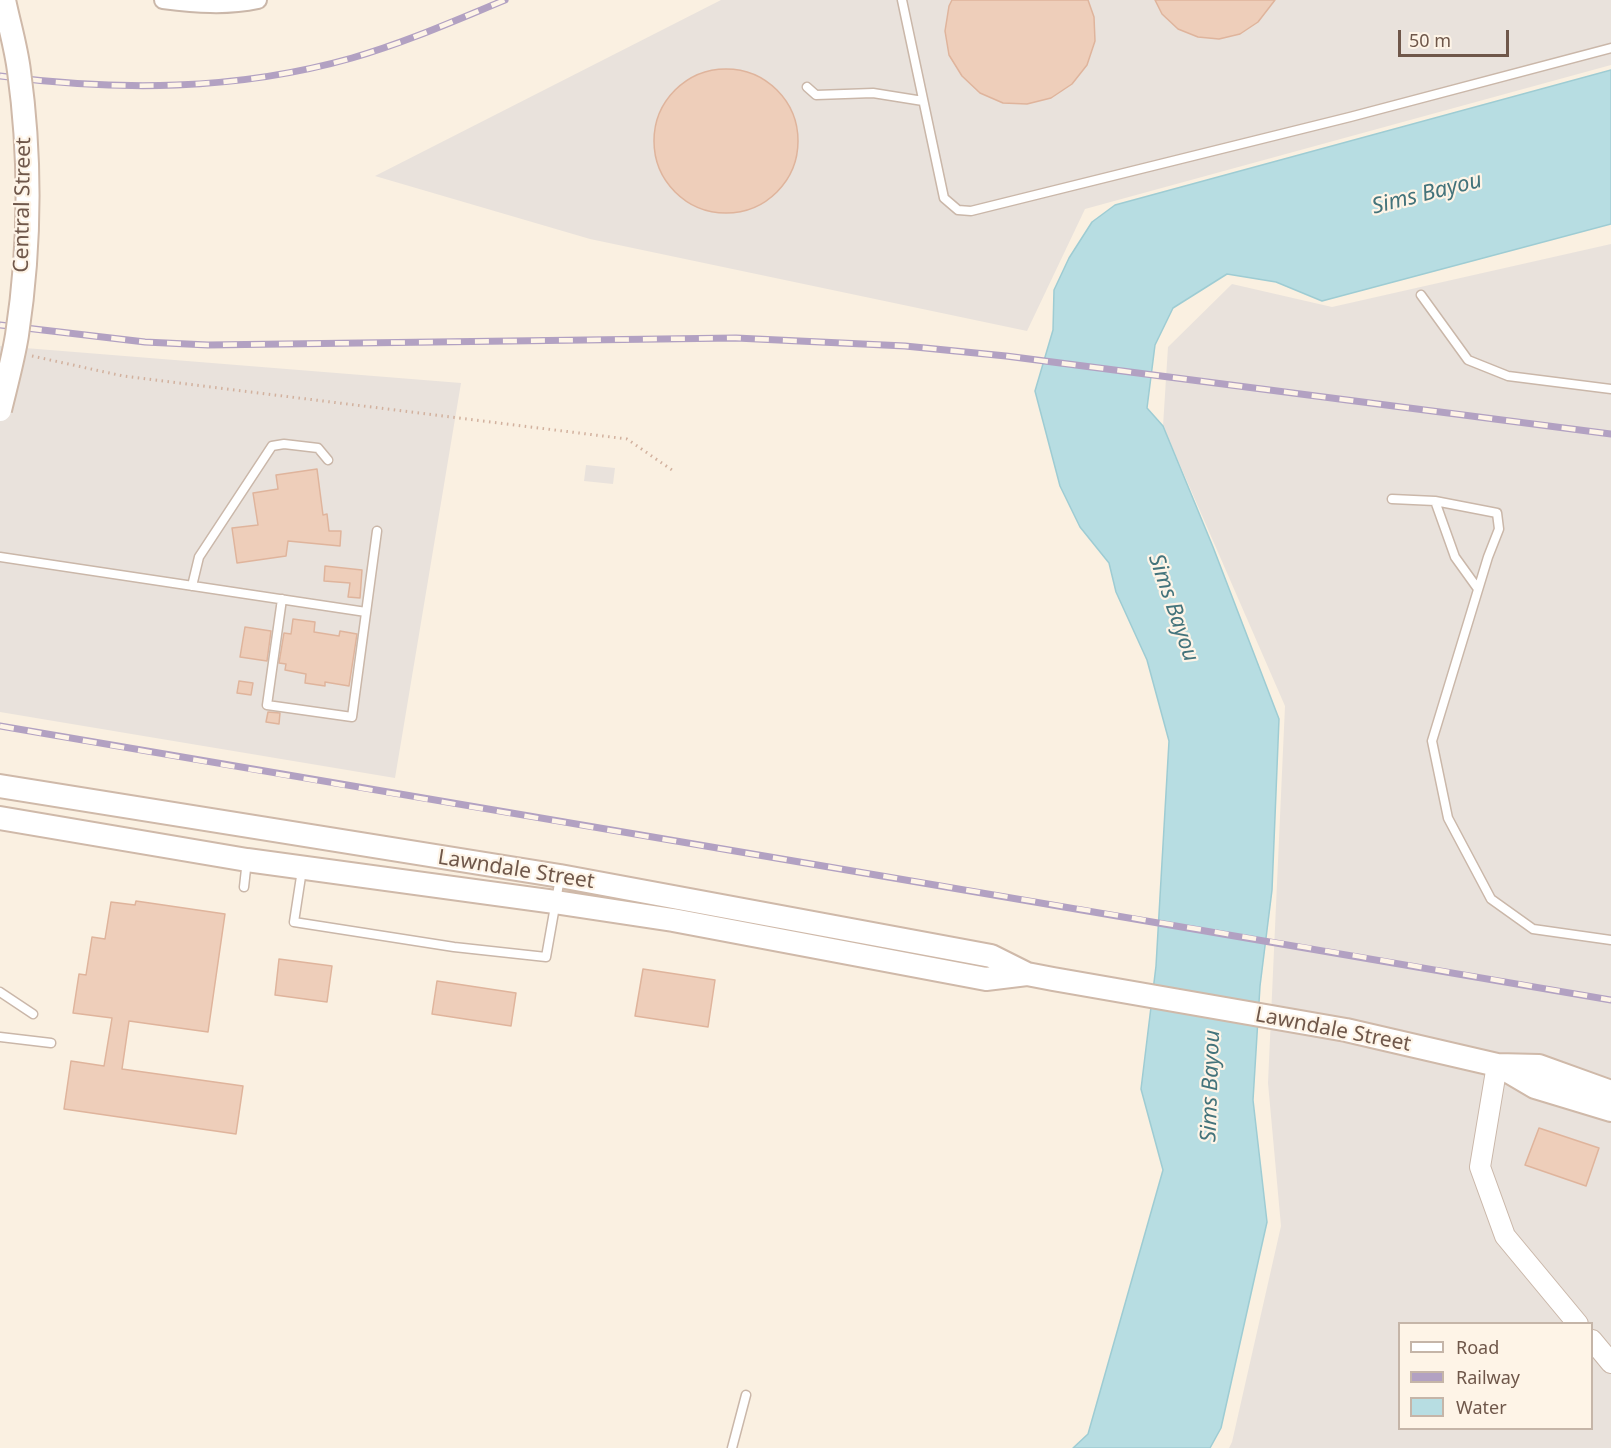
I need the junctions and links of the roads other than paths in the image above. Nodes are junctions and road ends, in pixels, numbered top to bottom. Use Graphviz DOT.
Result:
graph roads {
  1 [pos="4,0"];
  2 [pos="163,0"];
  3 [pos="258,0"];
  4 [pos="902,0"];
  5 [pos="1611,48"];
  6 [pos="807,87"];
  7 [pos="923,101"];
  8 [pos="1421,295"];
  9 [pos="1611,389"];
  10 [pos="0,410"];
  11 [pos="328,460"];
  12 [pos="1392,499"];
  13 [pos="1435,501"];
  14 [pos="377,531"];
  15 [pos="0,557"];
  16 [pos="192,586"];
  17 [pos="1478,589"];
  18 [pos="282,599"];
  19 [pos="366,612"];
  20 [pos="0,786"];
  21 [pos="0,818"];
  22 [pos="247,860"];
  23 [pos="303,867"];
  24 [pos="560,876"];
  25 [pos="244,887"];
  26 [pos="555,902"];
  27 [pos="1611,940"];
  28 [pos="1027,975"];
  29 [pos="0,992"];
  30 [pos="33,1014"];
  31 [pos="0,1037"];
  32 [pos="51,1043"];
  33 [pos="1497,1065"];
  34 [pos="1611,1092"];
  35 [pos="1611,1110"];
  36 [pos="1577,1322"];
  37 [pos="1593,1341"];
  38 [pos="1611,1363"];
  39 [pos="746,1395"];
  40 [pos="732,1448"];
  1 -- 10 [label="main road, Central Street, bridge"];
  2 -- 3 [label="street"];
  4 -- 7 [label="lane"];
  5 -- 7 [label="lane"];
  6 -- 7 [label="lane"];
  8 -- 9 [label="lane"];
  11 -- 16 [label="lane"];
  12 -- 13 [label="lane"];
  13 -- 17 [label="lane"];
  13 -- 17 [label="lane"];
  14 -- 19 [label="lane"];
  15 -- 16 [label="lane"];
  16 -- 18 [label="lane"];
  17 -- 27 [label="lane"];
  18 -- 19 [label="lane"];
  18 -- 19 [label="lane"];
  20 -- 24 [label="main road, Lawndale Street"];
  21 -- 22 [label="main road, Lawndale Street"];
  22 -- 23 [label="main road, Lawndale Street"];
  22 -- 25 [label="lane"];
  23 -- 26 [label="main road, Lawndale Street"];
  23 -- 26 [label="lane"];
  24 -- 26 [label="lane"];
  24 -- 28 [label="main road, Lawndale Street"];
  26 -- 28 [label="main road, Lawndale Street"];
  28 -- 33 [label="main road, Lawndale Street"];
  29 -- 30 [label="lane"];
  31 -- 32 [label="lane"];
  33 -- 34 [label="main road, Lawndale Street"];
  33 -- 35 [label="main road, Lawndale Street"];
  33 -- 36 [label="street"];
  37 -- 38 [label="street"];
  39 -- 40 [label="lane"];
}
